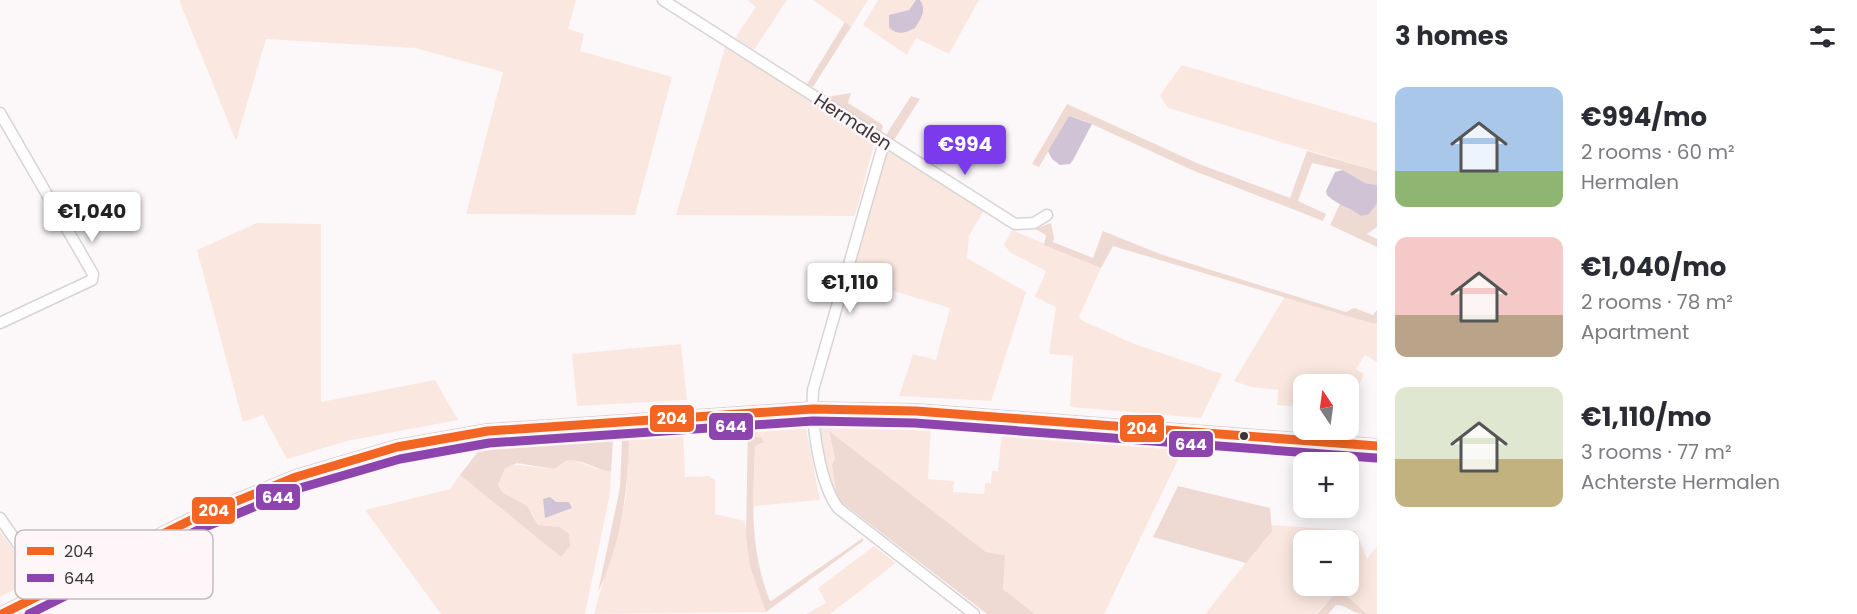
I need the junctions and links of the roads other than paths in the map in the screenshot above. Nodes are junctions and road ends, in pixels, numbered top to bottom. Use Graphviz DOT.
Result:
graph roads {
  1 [pos="663,0"];
  2 [pos="0,113"];
  3 [pos="884,142"];
  4 [pos="1047,215"];
  5 [pos="0,323"];
  6 [pos="813,409"];
  7 [pos="1377,446"];
  8 [pos="0,518"];
  9 [pos="173,530"];
  10 [pos="15,540"];
  11 [pos="32,599"];
  12 [pos="2,614"];
  13 [pos="974,614"];
  1 -- 3 [label="street, Hermalen"];
  2 -- 5 [label="street"];
  3 -- 4 [label="street, Hermalen"];
  3 -- 6 [label="street"];
  6 -- 7 [label="main road"];
  6 -- 9 [label="main road"];
  6 -- 13 [label="street"];
  8 -- 10 [label="street"];
  11 -- 12 [label="main road"];
}
